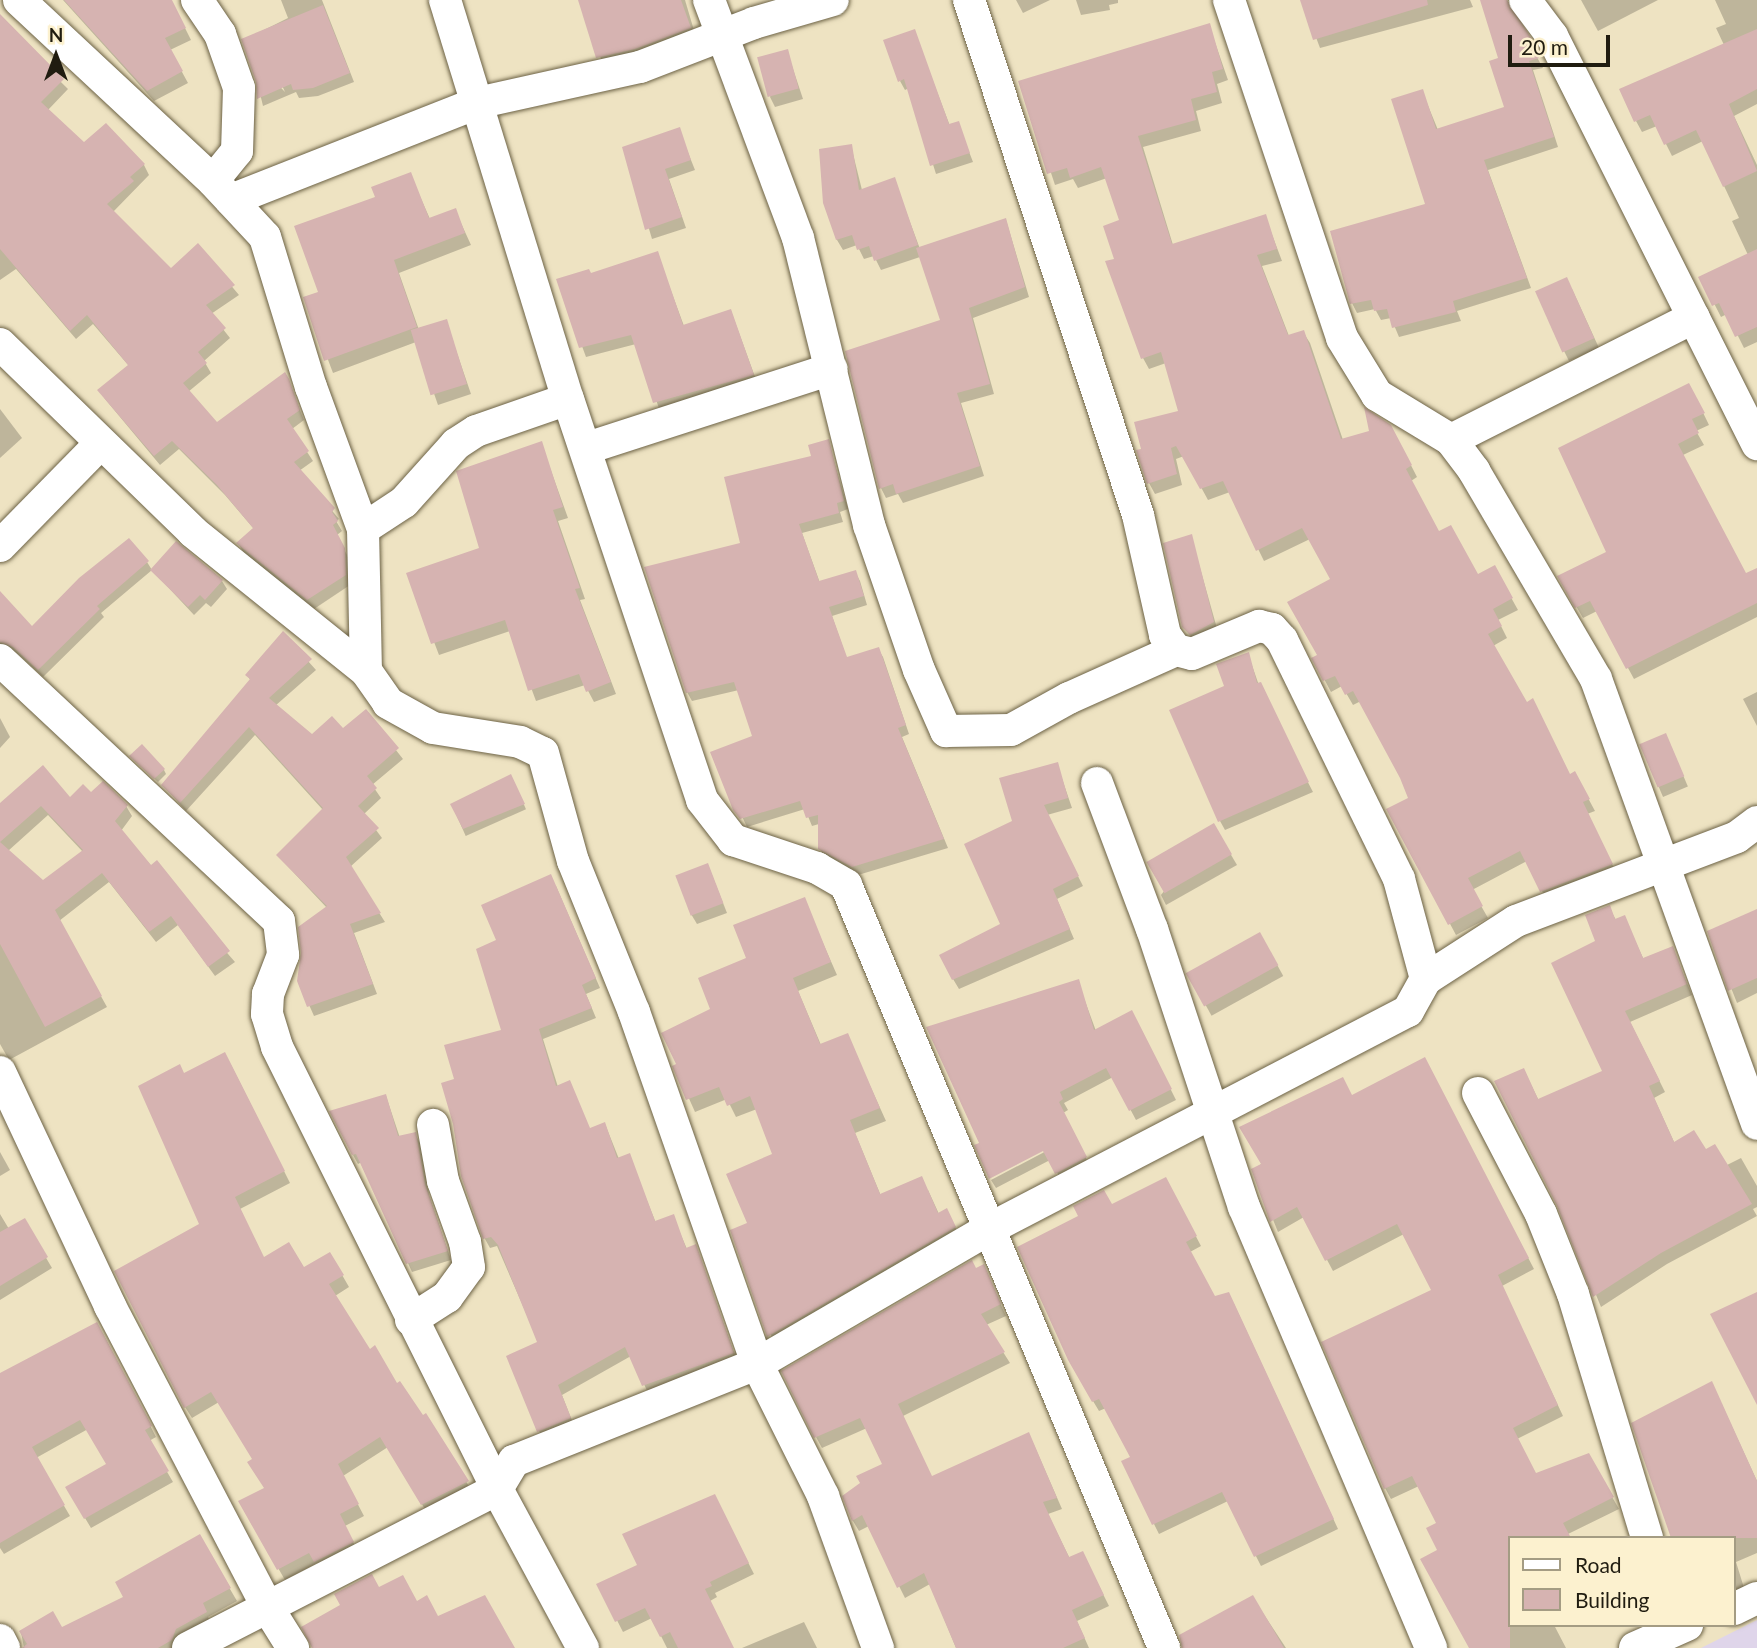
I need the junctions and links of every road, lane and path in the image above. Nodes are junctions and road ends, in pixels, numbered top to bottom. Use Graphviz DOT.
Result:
graph roads {
  1 [pos="19,0"];
  2 [pos="197,0"];
  3 [pos="445,0"];
  4 [pos="709,0"];
  5 [pos="832,0"];
  6 [pos="969,0"];
  7 [pos="1229,0"];
  8 [pos="1525,0"];
  9 [pos="722,39"];
  10 [pos="477,103"];
  11 [pos="222,190"];
  12 [pos="1694,317"];
  13 [pos="0,344"];
  14 [pos="832,369"];
  15 [pos="568,399"];
  16 [pos="1451,440"];
  17 [pos="101,443"];
  18 [pos="1757,444"];
  19 [pos="587,448"];
  20 [pos="363,529"];
  21 [pos="0,546"];
  22 [pos="1176,650"];
  23 [pos="0,660"];
  24 [pos="366,671"];
  25 [pos="1097,782"];
  26 [pos="1757,822"];
  27 [pos="1666,866"];
  28 [pos="1426,979"];
  29 [pos="0,1072"];
  30 [pos="1478,1093"];
  31 [pos="1211,1114"];
  32 [pos="1757,1121"];
  33 [pos="433,1125"];
  34 [pos="991,1228"];
  35 [pos="411,1320"];
  36 [pos="757,1364"];
  37 [pos="497,1489"];
  38 [pos="1646,1536"];
  39 [pos="1757,1598"];
  40 [pos="266,1605"];
  41 [pos="1736,1608"];
  42 [pos="1682,1627"];
  43 [pos="0,1640"];
  44 [pos="4,1648"];
  45 [pos="188,1648"];
  46 [pos="293,1648"];
  47 [pos="583,1648"];
  48 [pos="878,1648"];
  49 [pos="1164,1648"];
  50 [pos="1432,1648"];
  51 [pos="1635,1648"];
  1 -- 11 [label="street"];
  2 -- 11 [label="street"];
  3 -- 10 [label="street"];
  4 -- 9 [label="street"];
  5 -- 9 [label="street"];
  6 -- 22 [label="street"];
  7 -- 16 [label="street"];
  8 -- 12 [label="street"];
  9 -- 10 [label="street"];
  9 -- 14 [label="street"];
  10 -- 11 [label="street"];
  10 -- 15 [label="street"];
  11 -- 20 [label="street"];
  12 -- 16 [label="street"];
  12 -- 18 [label="street"];
  13 -- 17 [label="street"];
  14 -- 19 [label="street"];
  14 -- 22 [label="street"];
  15 -- 19 [label="street"];
  15 -- 20 [label="street"];
  16 -- 27 [label="street"];
  17 -- 21 [label="street"];
  17 -- 24 [label="street"];
  19 -- 34 [label="street"];
  20 -- 24 [label="street"];
  22 -- 28 [label="street"];
  23 -- 35 [label="street"];
  24 -- 36 [label="street"];
  25 -- 31 [label="street"];
  26 -- 27 [label="street"];
  27 -- 28 [label="street"];
  27 -- 32 [label="street"];
  28 -- 31 [label="street"];
  29 -- 40 [label="street"];
  30 -- 38 [label="street"];
  31 -- 34 [label="street"];
  31 -- 50 [label="street"];
  33 -- 35 [label="street"];
  34 -- 36 [label="street"];
  34 -- 49 [label="street"];
  35 -- 37 [label="street"];
  36 -- 37 [label="street"];
  36 -- 48 [label="street"];
  37 -- 40 [label="street"];
  37 -- 47 [label="street"];
  39 -- 41 [label="street"];
  40 -- 45 [label="street"];
  40 -- 46 [label="street"];
  42 -- 51 [label="street"];
  43 -- 44 [label="street"];
}
